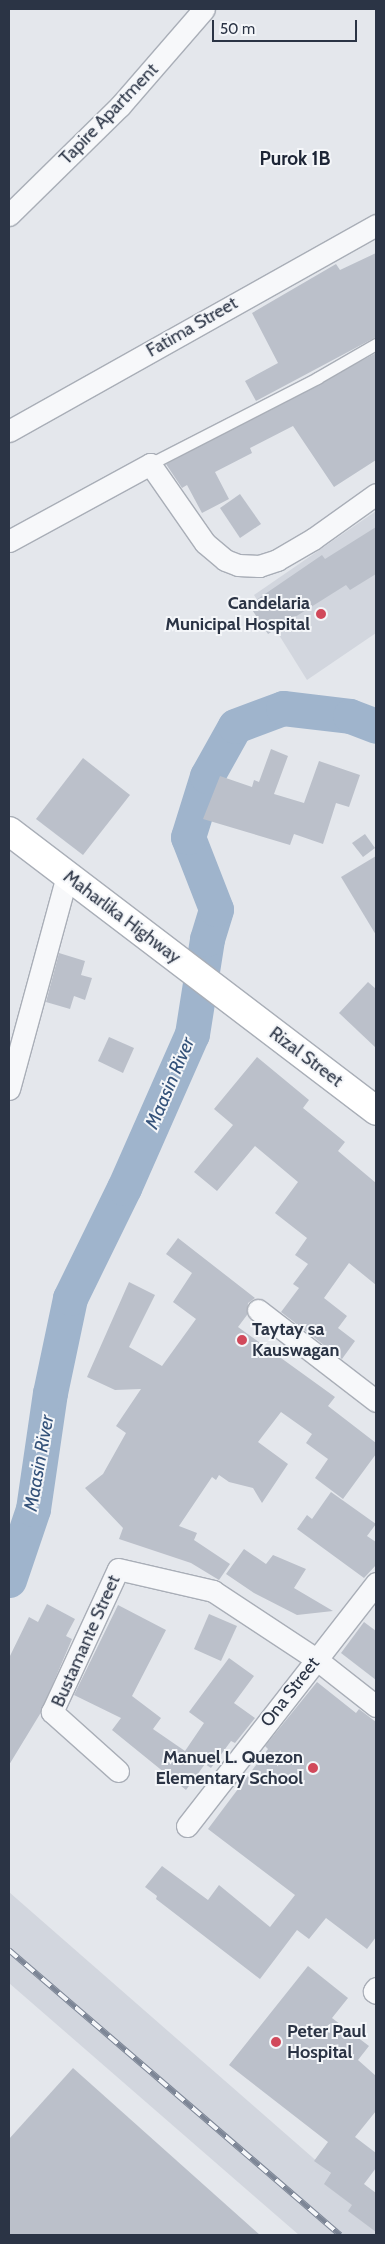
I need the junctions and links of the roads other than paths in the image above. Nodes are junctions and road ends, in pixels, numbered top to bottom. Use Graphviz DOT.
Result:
graph roads {
  1 [pos="204,9"];
  2 [pos="9,215"];
  3 [pos="376,225"];
  4 [pos="376,344"];
  5 [pos="9,430"];
  6 [pos="150,464"];
  7 [pos="376,494"];
  8 [pos="9,541"];
  9 [pos="9,831"];
  10 [pos="67,876"];
  11 [pos="235,1003"];
  12 [pos="9,1089"];
  13 [pos="376,1111"];
  14 [pos="258,1310"];
  15 [pos="376,1401"];
  16 [pos="376,1582"];
  17 [pos="316,1659"];
  18 [pos="376,1706"];
  19 [pos="118,1771"];
  20 [pos="187,1826"];
  1 -- 2 [label="street, Tapire Apartment"];
  3 -- 5 [label="street, Fatima Street"];
  4 -- 6 [label="lane"];
  6 -- 7 [label="street"];
  6 -- 8 [label="street"];
  9 -- 10 [label="main road, Maharlika Highway"];
  10 -- 11 [label="main road, Maharlika Highway"];
  10 -- 12 [label="street"];
  11 -- 13 [label="main road, Rizal Street"];
  14 -- 15 [label="street"];
  16 -- 17 [label="street, Ona Street"];
  17 -- 18 [label="street, Bustamante Street"];
  17 -- 19 [label="street, Bustamante Street"];
  17 -- 20 [label="street, Ona Street"];
}
